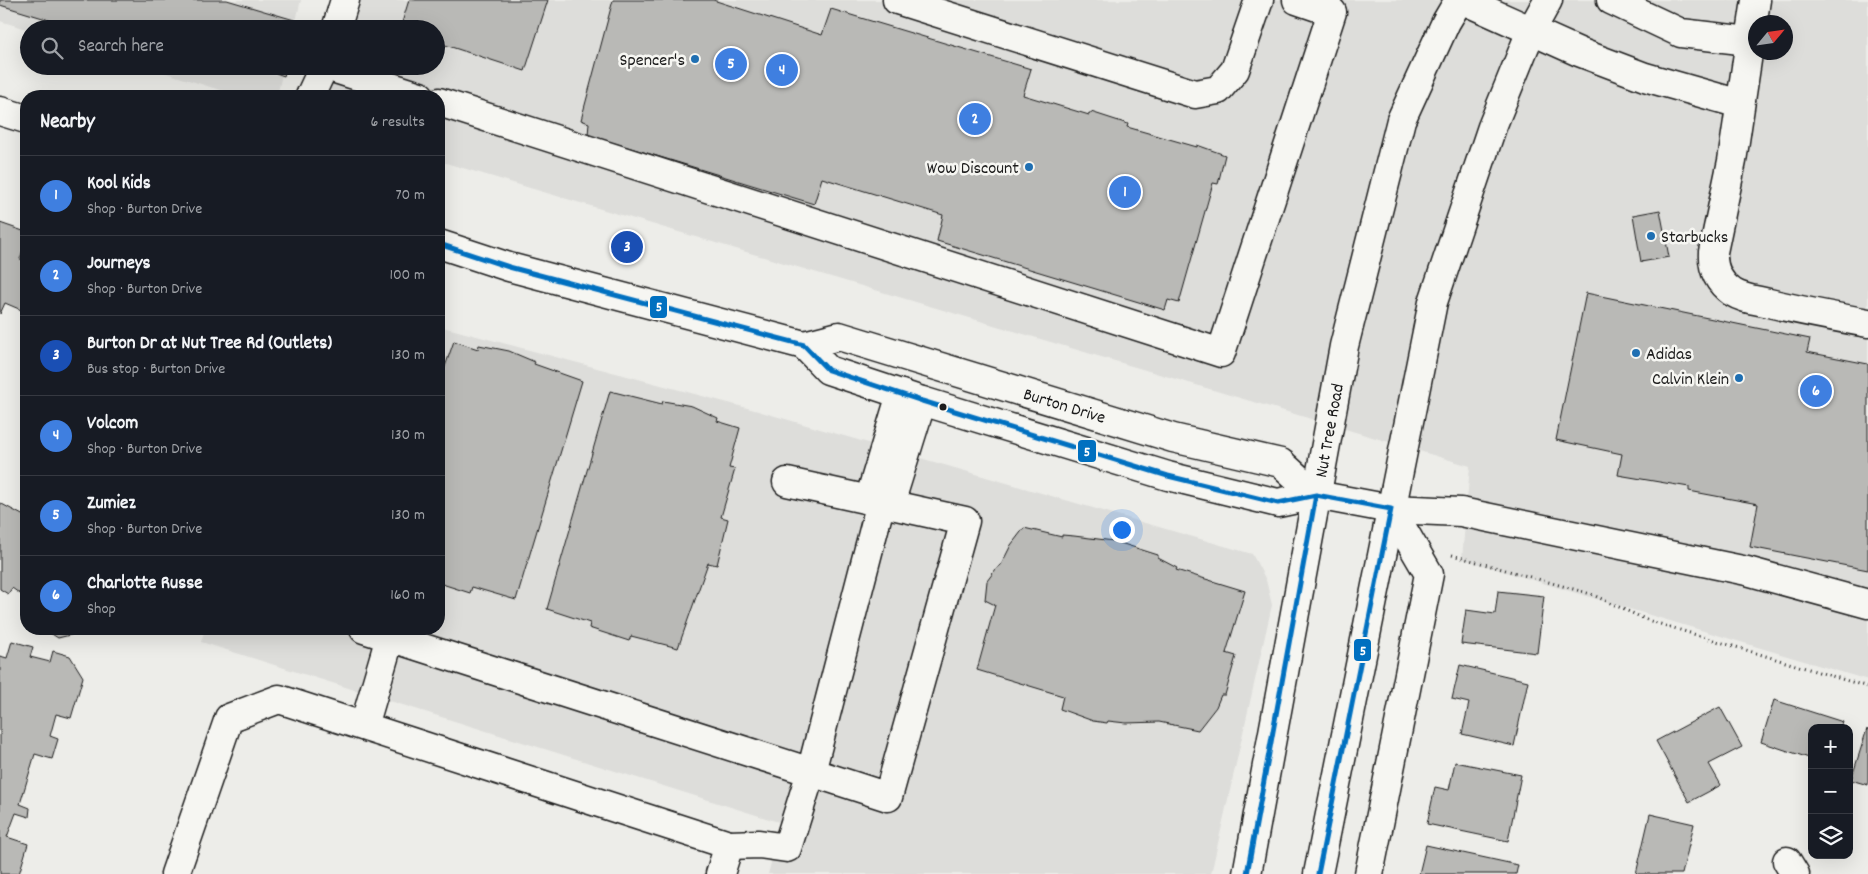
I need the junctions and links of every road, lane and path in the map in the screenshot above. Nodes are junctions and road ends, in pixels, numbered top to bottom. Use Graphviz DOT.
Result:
graph roads {
  1 [pos="345,0"];
  2 [pos="897,0"];
  3 [pos="1259,0"];
  4 [pos="1297,0"];
  5 [pos="1461,0"];
  6 [pos="1548,0"];
  7 [pos="1611,0"];
  8 [pos="1756,0"];
  9 [pos="1754,15"];
  10 [pos="339,20"];
  11 [pos="1531,31"];
  12 [pos="1748,42"];
  13 [pos="1748,49"];
  14 [pos="320,75"];
  15 [pos="354,75"];
  16 [pos="313,90"];
  17 [pos="401,90"];
  18 [pos="445,104"];
  19 [pos="1740,104"];
  20 [pos="0,111"];
  21 [pos="20,117"];
  22 [pos="445,246"];
  23 [pos="1868,323"];
  24 [pos="804,345"];
  25 [pos="912,398"];
  26 [pos="787,482"];
  27 [pos="1316,496"];
  28 [pos="881,502"];
  29 [pos="1391,510"];
  30 [pos="1445,553"];
  31 [pos="1868,604"];
  32 [pos="384,635"];
  33 [pos="390,637"];
  34 [pos="1868,687"];
  35 [pos="364,726"];
  36 [pos="812,772"];
  37 [pos="729,844"];
  38 [pos="175,874"];
  39 [pos="720,874"];
  40 [pos="1247,874"];
  41 [pos="1318,874"];
  42 [pos="1369,874"];
  1 -- 10 [label="street"];
  2 -- 3 [label="street"];
  4 -- 18 [label="street"];
  5 -- 11 [label="street"];
  5 -- 27 [label="street, Nut Tree Road"];
  6 -- 11 [label="street"];
  7 -- 12 [label="street"];
  8 -- 9 [label="street"];
  11 -- 19 [label="street"];
  11 -- 29 [label="street"];
  13 -- 19 [label="street"];
  14 -- 16 [label="street"];
  15 -- 17 [label="street"];
  19 -- 23 [label="street"];
  20 -- 21 [label="street"];
  22 -- 24 [label="street, Burton Drive"];
  24 -- 25 [label="street"];
  24 -- 27 [label="street, Burton Drive"];
  25 -- 27 [label="street"];
  25 -- 28 [label="street"];
  26 -- 28 [label="street"];
  27 -- 29 [label="street"];
  27 -- 40 [label="street, Nut Tree Road"];
  28 -- 36 [label="street"];
  28 -- 36 [label="street"];
  29 -- 31 [label="street"];
  29 -- 41 [label="street"];
  29 -- 42 [label="street"];
  30 -- 34 [label="path"];
  32 -- 33 [label="street"];
  33 -- 35 [label="street"];
  33 -- 36 [label="street"];
  35 -- 37 [label="street"];
  35 -- 38 [label="street"];
  36 -- 37 [label="street"];
  37 -- 39 [label="street"];
}
